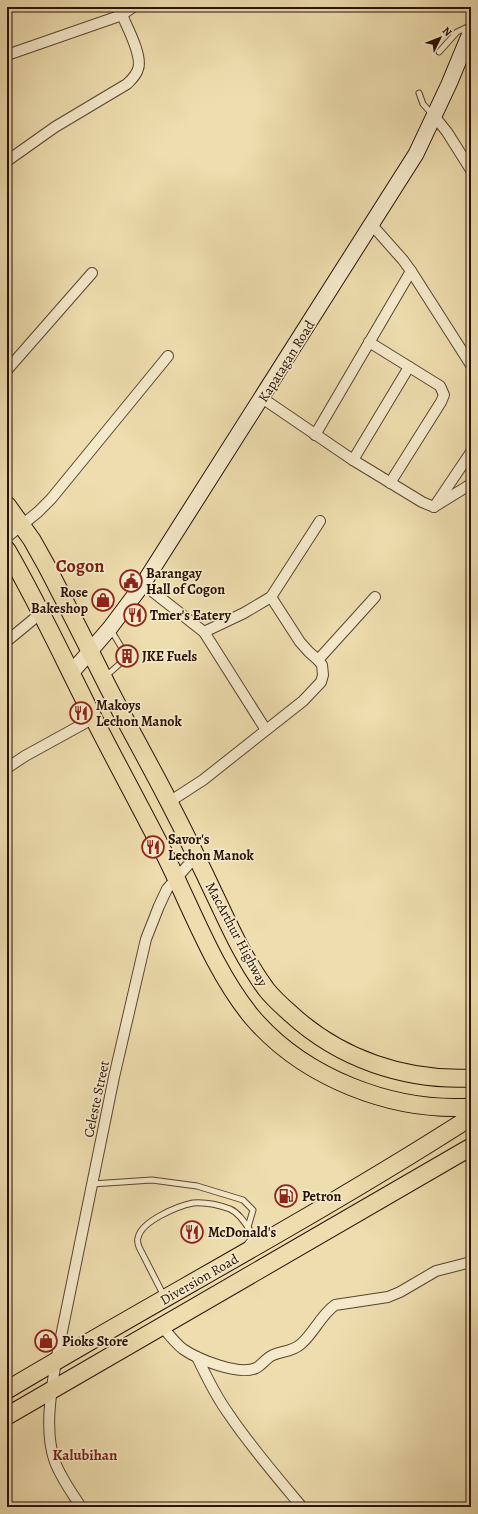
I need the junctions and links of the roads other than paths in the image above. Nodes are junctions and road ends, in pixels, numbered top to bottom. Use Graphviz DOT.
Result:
graph roads {
  1 [pos="133,7"];
  2 [pos="122,14"];
  3 [pos="471,25"];
  4 [pos="471,31"];
  5 [pos="439,52"];
  6 [pos="7,56"];
  7 [pos="419,93"];
  8 [pos="435,117"];
  9 [pos="7,161"];
  10 [pos="471,170"];
  11 [pos="372,225"];
  12 [pos="411,271"];
  13 [pos="92,273"];
  14 [pos="369,342"];
  15 [pos="168,356"];
  16 [pos="471,365"];
  17 [pos="409,367"];
  18 [pos="7,370"];
  19 [pos="262,398"];
  20 [pos="315,435"];
  21 [pos="471,452"];
  22 [pos="353,460"];
  23 [pos="390,483"];
  24 [pos="471,484"];
  25 [pos="7,505"];
  26 [pos="434,507"];
  27 [pos="320,521"];
  28 [pos="22,525"];
  29 [pos="7,537"];
  30 [pos="7,550"];
  31 [pos="144,584"];
  32 [pos="272,597"];
  33 [pos="375,597"];
  34 [pos="41,613"];
  35 [pos="110,628"];
  36 [pos="204,632"];
  37 [pos="7,641"];
  38 [pos="123,650"];
  39 [pos="90,651"];
  40 [pos="124,660"];
  41 [pos="318,660"];
  42 [pos="72,672"];
  43 [pos="104,678"];
  44 [pos="94,718"];
  45 [pos="266,730"];
  46 [pos="7,768"];
  47 [pos="169,802"];
  48 [pos="196,856"];
  49 [pos="176,878"];
  50 [pos="471,1078"];
  51 [pos="421,1105"];
  52 [pos="471,1107"];
  53 [pos="471,1117"];
  54 [pos="432,1142"];
  55 [pos="471,1147"];
  56 [pos="92,1184"];
  57 [pos="248,1227"];
  58 [pos="236,1258"];
  59 [pos="471,1262"];
  60 [pos="166,1298"];
  61 [pos="162,1327"];
  62 [pos="197,1357"];
  63 [pos="56,1361"];
  64 [pos="7,1390"];
  65 [pos="51,1390"];
  66 [pos="7,1416"];
  67 [pos="81,1507"];
  68 [pos="302,1507"];
  1 -- 2 [label="street"];
  2 -- 6 [label="street"];
  2 -- 9 [label="street"];
  3 -- 5 [label="lane"];
  4 -- 8 [label="main road, Kapatagan Road"];
  7 -- 8 [label="lane"];
  8 -- 10 [label="street"];
  8 -- 11 [label="main road, Kapatagan Road"];
  11 -- 12 [label="street"];
  11 -- 19 [label="main road, Kapatagan Road"];
  12 -- 14 [label="street"];
  12 -- 16 [label="street"];
  13 -- 18 [label="street"];
  14 -- 17 [label="street"];
  14 -- 20 [label="street"];
  15 -- 28 [label="street"];
  17 -- 22 [label="street"];
  17 -- 23 [label="street"];
  19 -- 20 [label="street"];
  19 -- 31 [label="main road, Kapatagan Road"];
  20 -- 22 [label="street"];
  21 -- 26 [label="street"];
  22 -- 23 [label="street"];
  23 -- 26 [label="street"];
  24 -- 26 [label="street"];
  25 -- 28 [label="highway, MacArthur Highway"];
  27 -- 32 [label="street"];
  28 -- 29 [label="street"];
  28 -- 39 [label="highway, MacArthur Highway"];
  30 -- 34 [label="highway, MacArthur Highway"];
  31 -- 35 [label="main road, Kapatagan Road"];
  31 -- 36 [label="street"];
  32 -- 36 [label="street"];
  32 -- 41 [label="street"];
  33 -- 41 [label="street"];
  34 -- 37 [label="street"];
  34 -- 42 [label="highway, MacArthur Highway"];
  35 -- 38 [label="lane"];
  35 -- 39 [label="main road, Kapatagan Road"];
  36 -- 45 [label="street"];
  39 -- 42 [label="main road, Kapatagan Road"];
  39 -- 43 [label="highway, MacArthur Highway"];
  40 -- 43 [label="lane"];
  41 -- 45 [label="street"];
  42 -- 44 [label="highway, MacArthur Highway"];
  43 -- 47 [label="highway, MacArthur Highway"];
  44 -- 46 [label="street"];
  44 -- 49 [label="highway, MacArthur Highway"];
  45 -- 47 [label="street"];
  47 -- 48 [label="highway, MacArthur Highway"];
  48 -- 49 [label="street, Celeste Street"];
  48 -- 50 [label="highway, MacArthur Highway"];
  49 -- 51 [label="highway, MacArthur Highway"];
  49 -- 56 [label="street, Celeste Street"];
  51 -- 52 [label="highway, MacArthur Highway"];
  51 -- 54 [label="highway"];
  53 -- 54 [label="highway, Diversion Road"];
  54 -- 58 [label="highway, Diversion Road"];
  55 -- 61 [label="highway, Diversion Road"];
  56 -- 57 [label="lane"];
  56 -- 63 [label="street, Celeste Street"];
  57 -- 58 [label="lane"];
  57 -- 60 [label="lane"];
  58 -- 60 [label="highway, Diversion Road"];
  59 -- 62 [label="street"];
  60 -- 63 [label="highway, Diversion Road"];
  61 -- 62 [label="street"];
  61 -- 65 [label="highway, Diversion Road"];
  62 -- 68 [label="street"];
  63 -- 64 [label="highway, Diversion Road"];
  63 -- 65 [label="street, Celeste Street"];
  65 -- 66 [label="highway, Diversion Road"];
  65 -- 67 [label="street, Celeste Street"];
}
